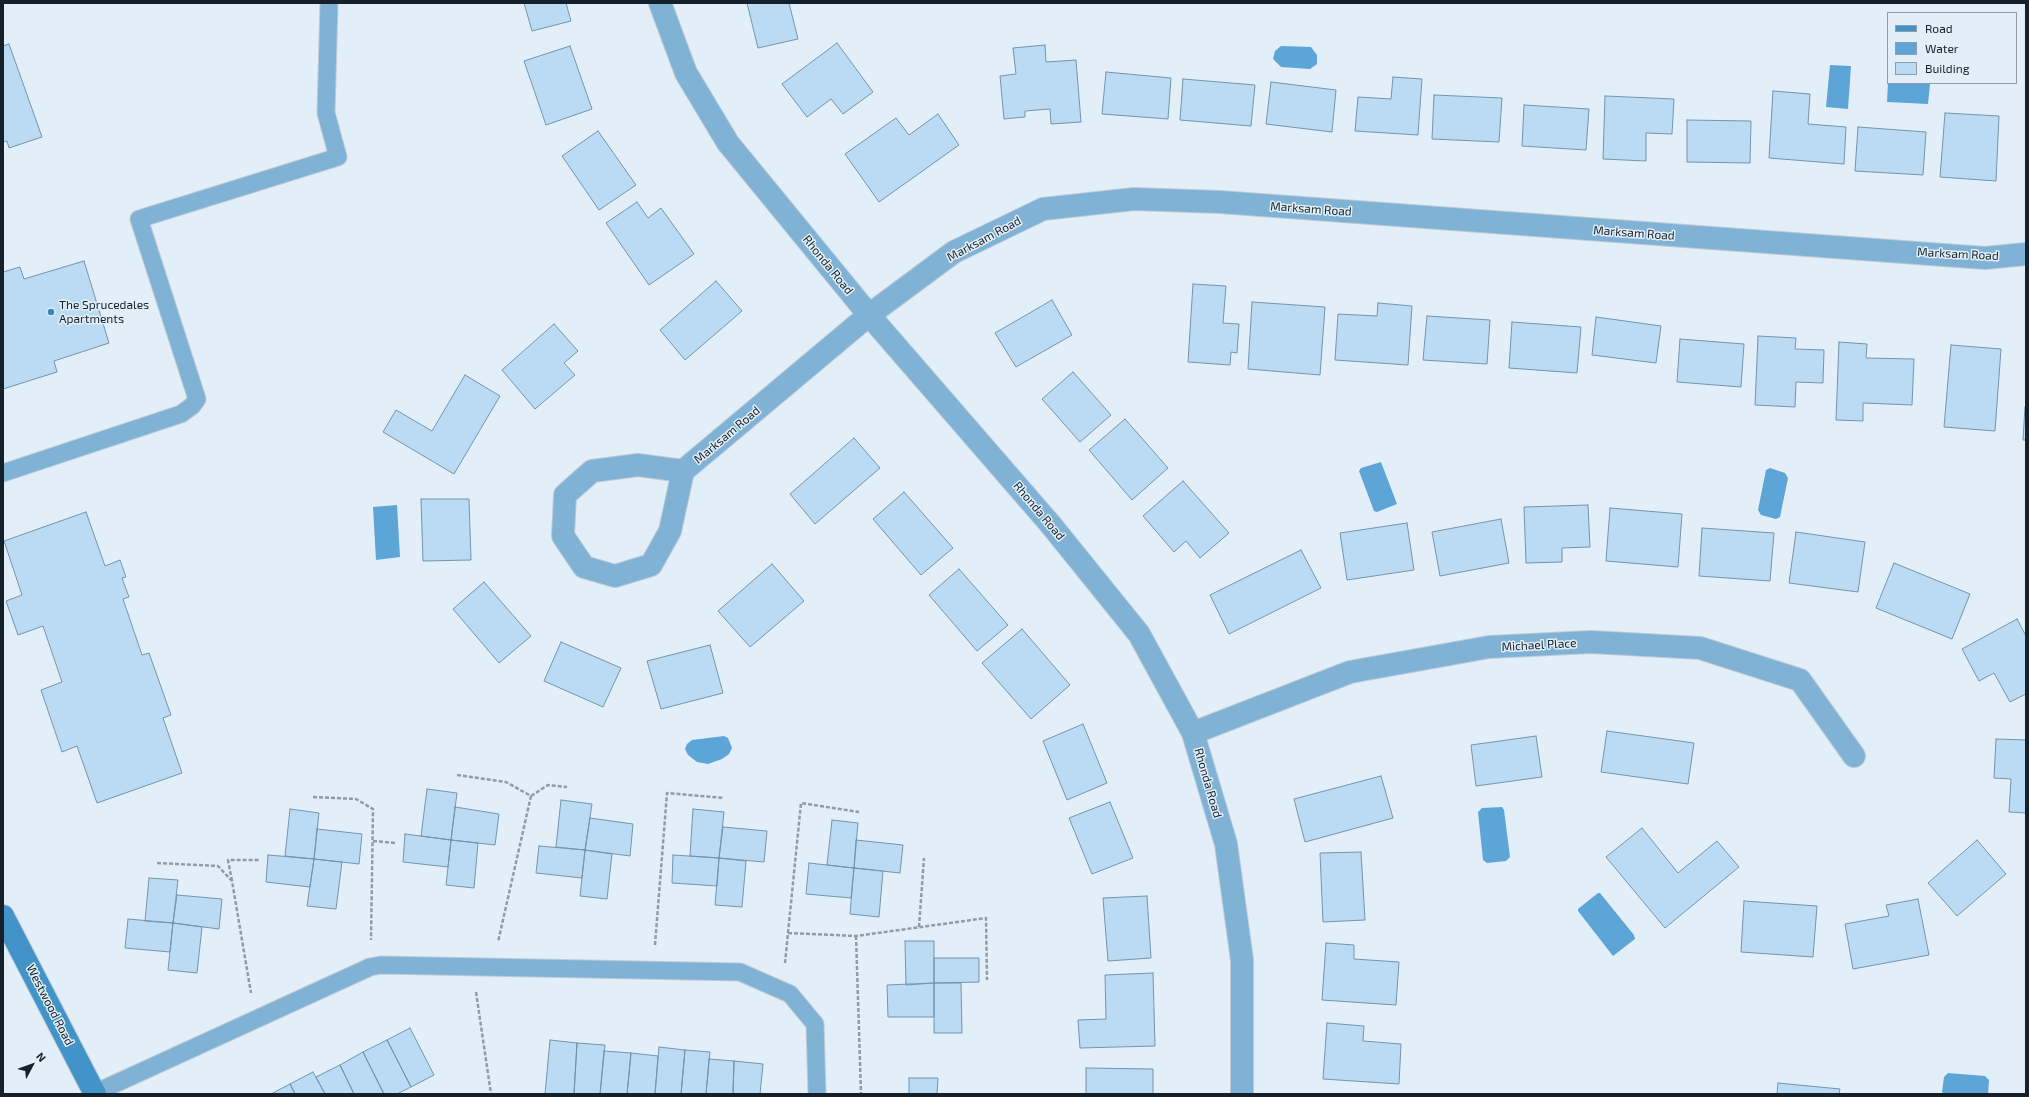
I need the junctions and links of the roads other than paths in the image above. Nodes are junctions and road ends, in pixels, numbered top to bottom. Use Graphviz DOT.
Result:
graph roads {
  1 [pos="330,3"];
  2 [pos="660,3"];
  3 [pos="2026,254"];
  4 [pos="869,315"];
  5 [pos="683,471"];
  6 [pos="3,473"];
  7 [pos="1193,734"];
  8 [pos="1854,756"];
  9 [pos="3,916"];
  10 [pos="95,1093"];
  11 [pos="817,1094"];
  12 [pos="1242,1094"];
  1 -- 6 [label="lane"];
  2 -- 4 [label="street, Rhonda Road"];
  3 -- 4 [label="street, Marksam Road"];
  4 -- 5 [label="street, Marksam Road"];
  4 -- 7 [label="street, Rhonda Road"];
  5 -- 5 [label="street, Marksam Road"];
  7 -- 8 [label="street, Michael Place"];
  7 -- 12 [label="street, Rhonda Road"];
  9 -- 10 [label="street, Westwood Road"];
  10 -- 11 [label="lane"];
}
